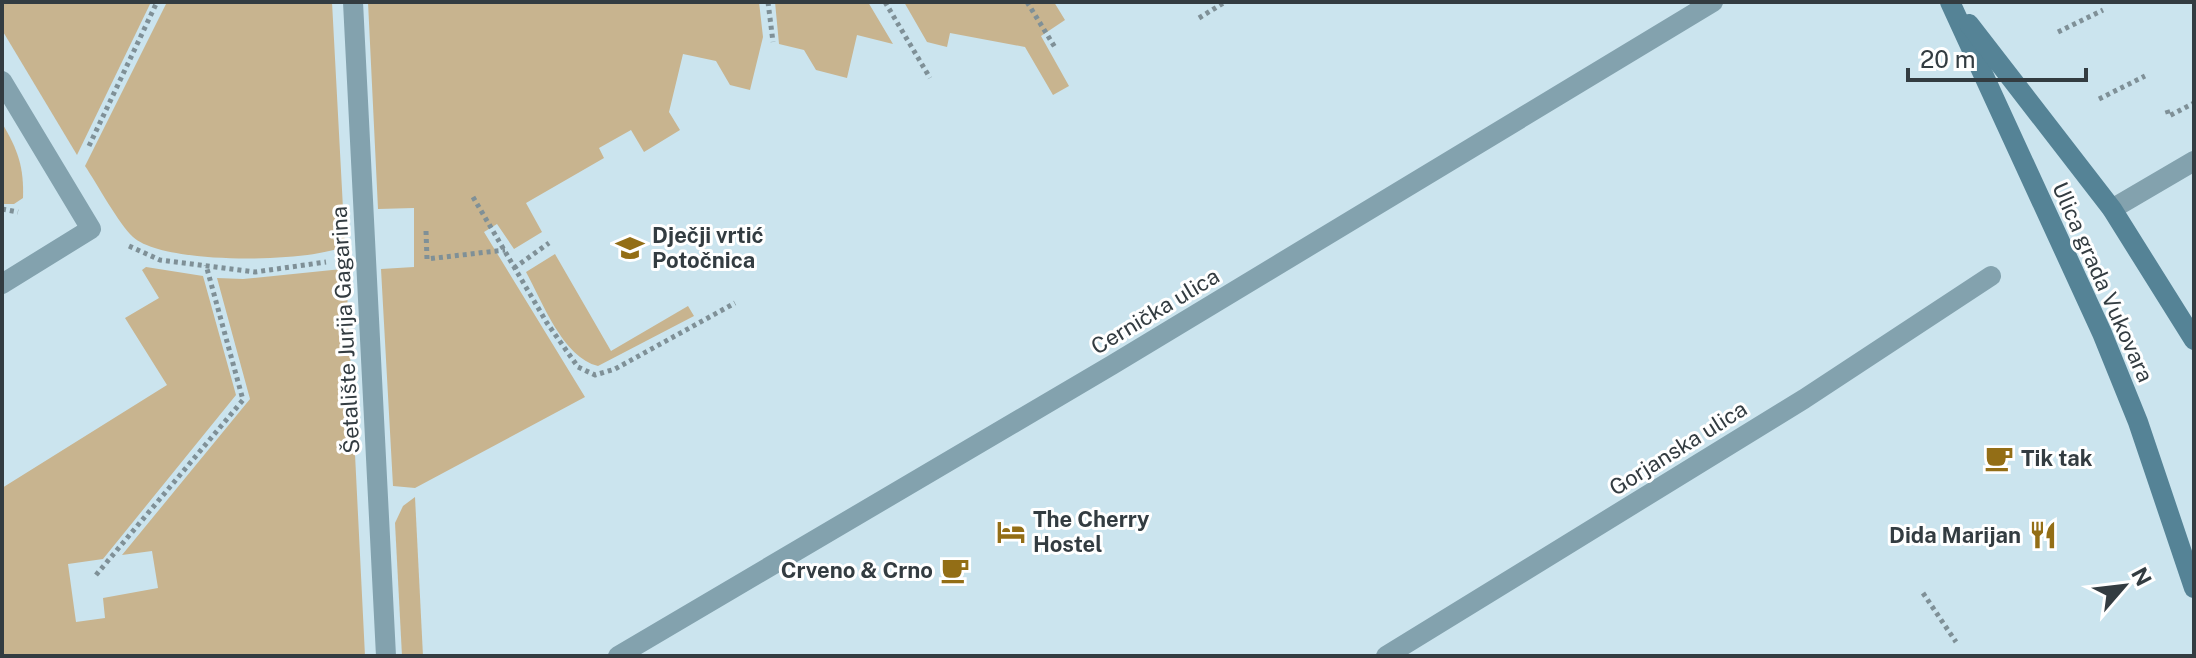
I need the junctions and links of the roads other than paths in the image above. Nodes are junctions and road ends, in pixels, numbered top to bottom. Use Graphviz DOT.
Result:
graph roads {
  1 [pos="353,2"];
  2 [pos="1713,2"];
  3 [pos="1952,2"];
  4 [pos="2,81"];
  5 [pos="2194,161"];
  6 [pos="2112,209"];
  7 [pos="1991,276"];
  8 [pos="2,284"];
  9 [pos="2194,340"];
  10 [pos="2194,588"];
  11 [pos="386,656"];
  12 [pos="618,656"];
  13 [pos="1386,656"];
  1 -- 11 [label="street, Šetalište Jurija Gagarina"];
  2 -- 12 [label="street, Cernička ulica"];
  3 -- 6 [label="main road, Ulica grada Vukovara"];
  3 -- 10 [label="main road, Ulica grada Vukovara"];
  4 -- 8 [label="street"];
  5 -- 6 [label="street"];
  6 -- 9 [label="main road, Ulica grada Vukovara"];
  7 -- 13 [label="street, Gorjanska ulica"];
}
